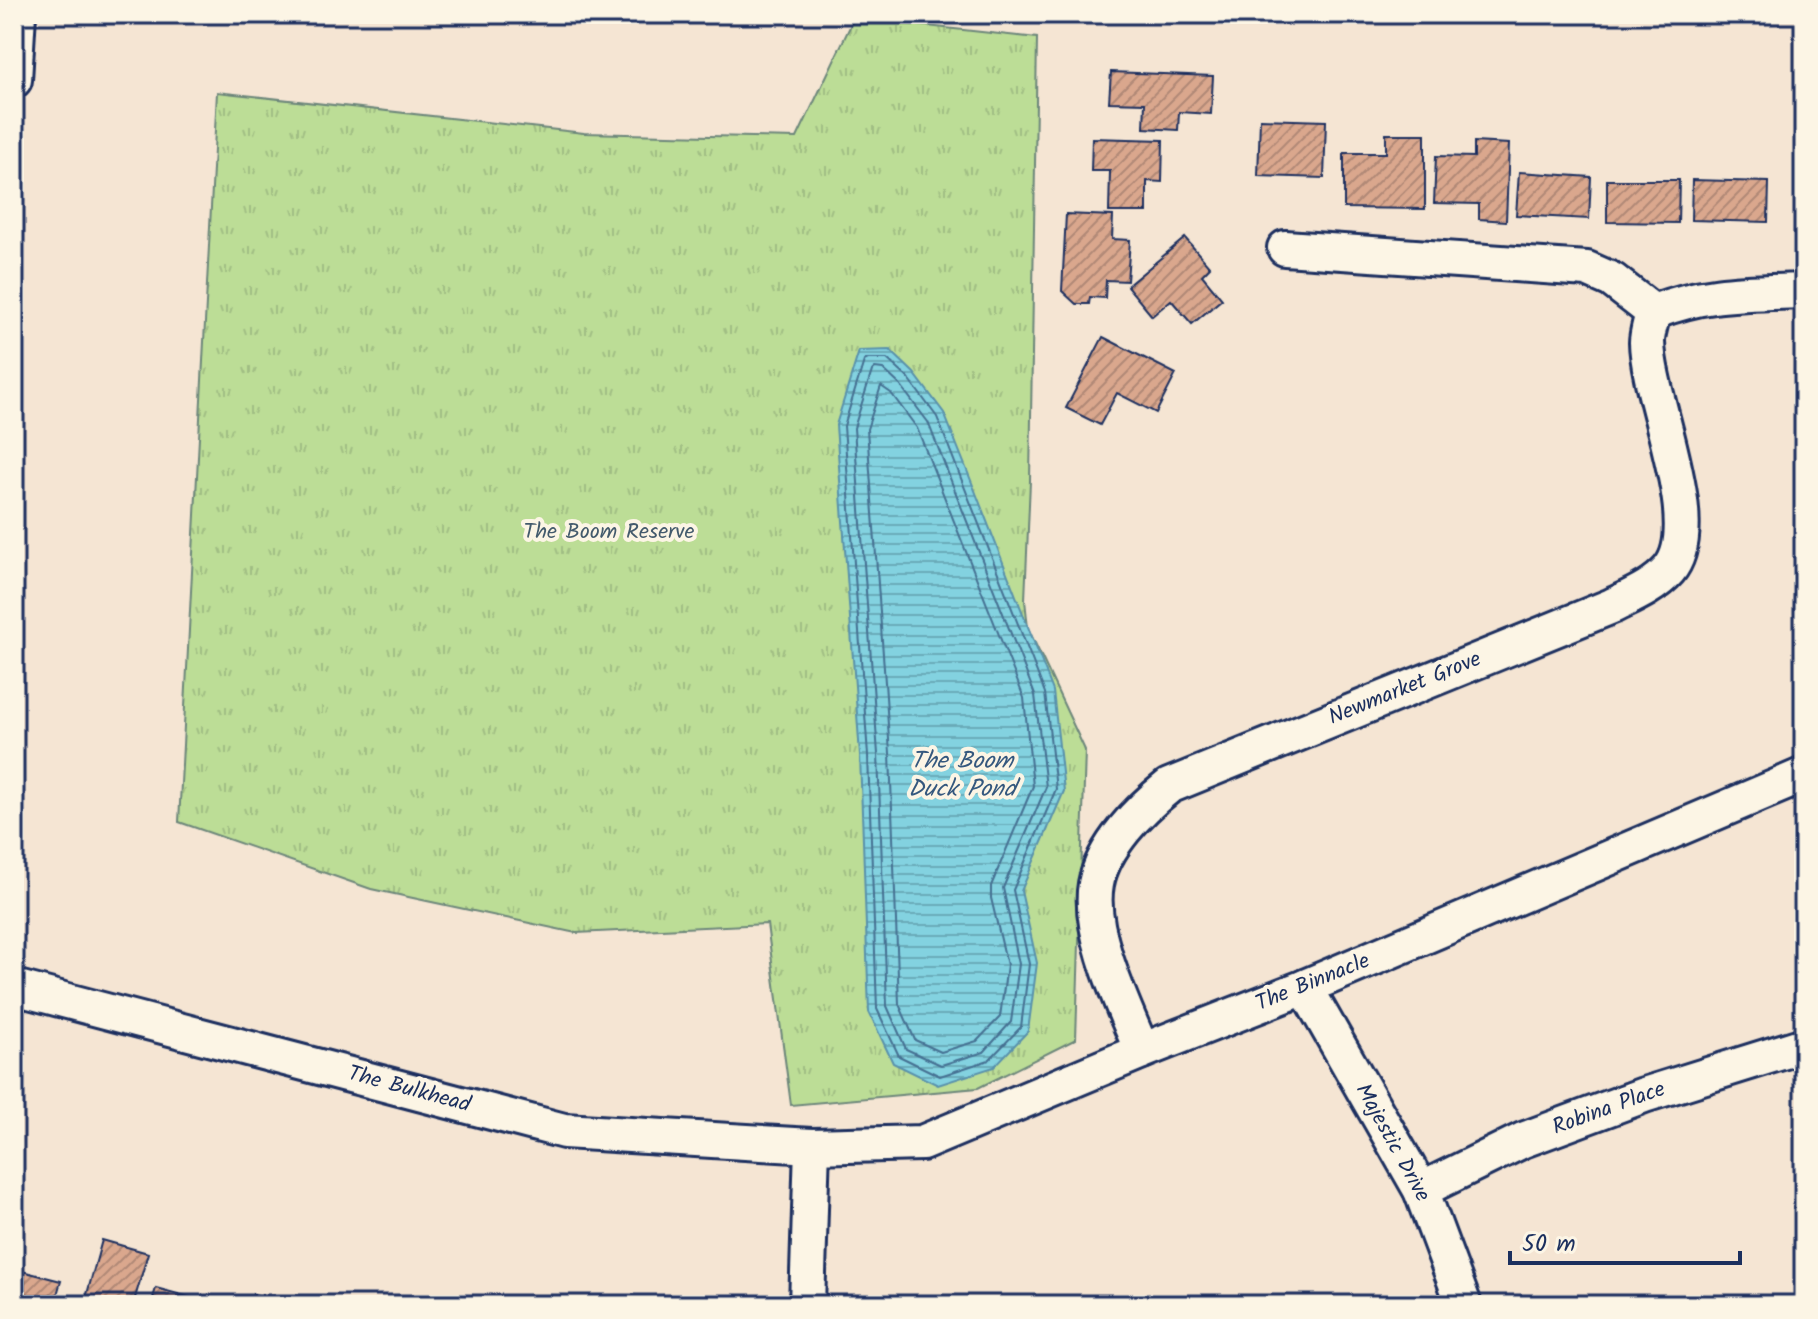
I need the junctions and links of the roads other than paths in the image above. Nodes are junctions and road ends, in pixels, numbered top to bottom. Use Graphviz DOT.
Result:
graph roads {
  1 [pos="18,14"];
  2 [pos="14,80"];
  3 [pos="1285,248"];
  4 [pos="1804,291"];
  5 [pos="1653,312"];
  6 [pos="1804,775"];
  7 [pos="14,987"];
  8 [pos="1305,987"];
  9 [pos="1804,1045"];
  10 [pos="1142,1051"];
  11 [pos="812,1146"];
  12 [pos="1421,1190"];
  13 [pos="807,1305"];
  14 [pos="1464,1305"];
  1 -- 2 [label="street"];
  3 -- 5 [label="street"];
  4 -- 5 [label="street"];
  5 -- 10 [label="street, Newmarket Grove"];
  6 -- 8 [label="street, The Binnacle"];
  7 -- 11 [label="street, The Bulkhead"];
  8 -- 10 [label="street, The Binnacle"];
  8 -- 12 [label="street, Majestic Drive"];
  9 -- 12 [label="street, Robina Place"];
  10 -- 11 [label="street, The Binnacle"];
  11 -- 13 [label="street"];
  12 -- 14 [label="street, Majestic Drive"];
}
